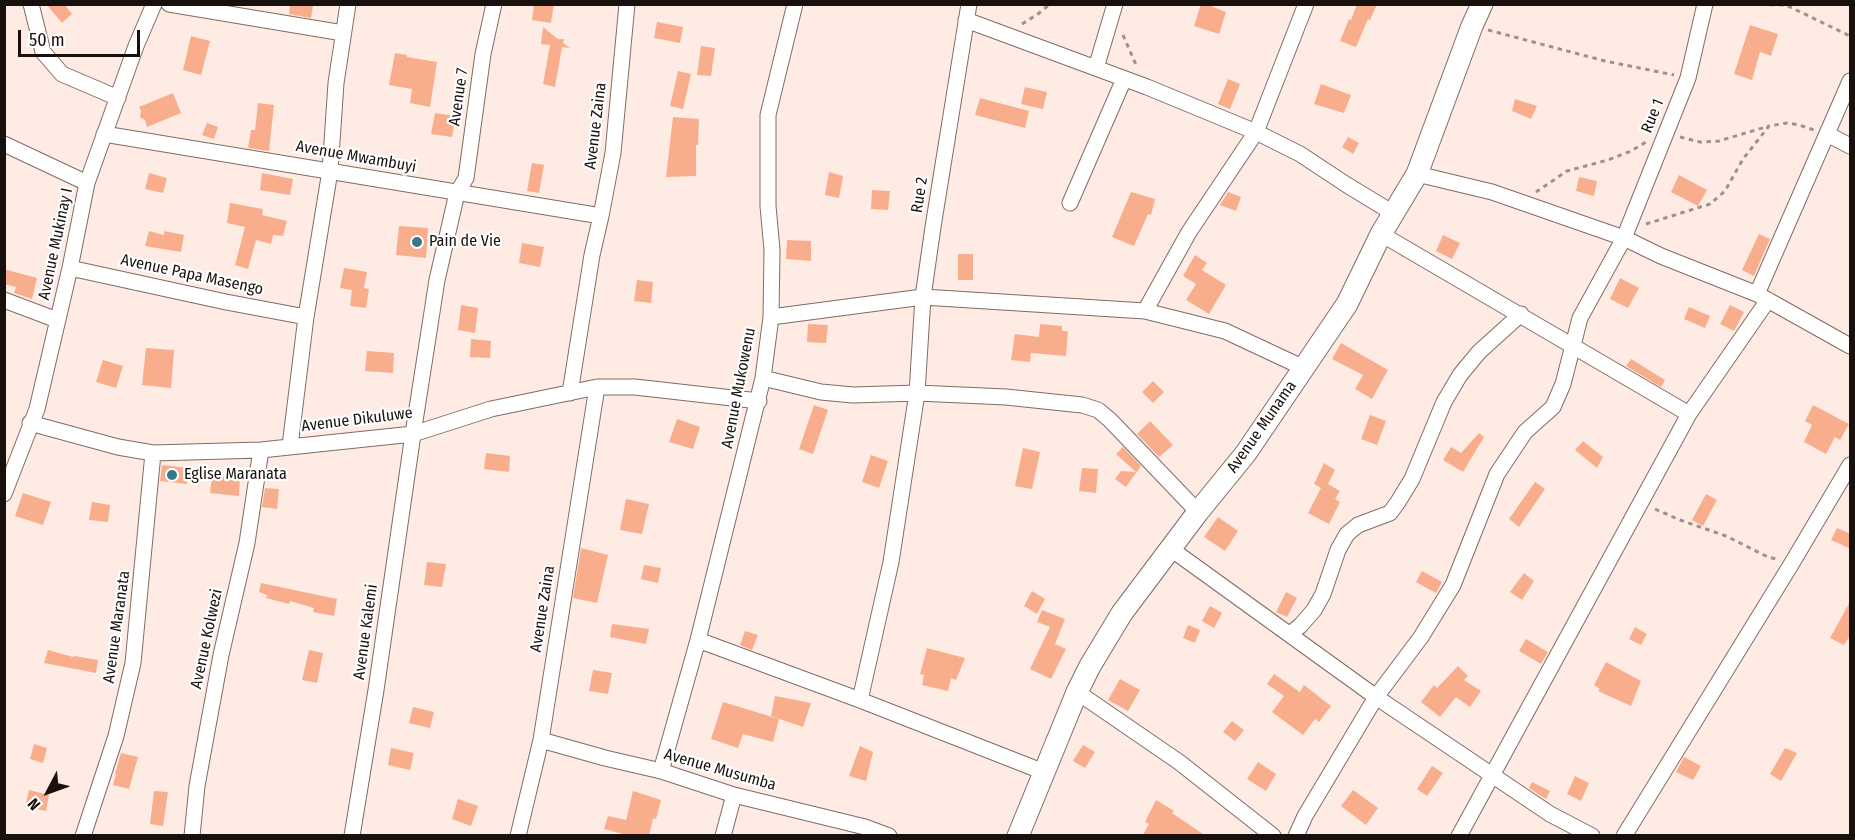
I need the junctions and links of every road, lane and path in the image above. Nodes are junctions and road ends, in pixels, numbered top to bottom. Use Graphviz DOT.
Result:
graph roads {
  1 [pos="31,4"];
  2 [pos="154,4"];
  3 [pos="169,4"];
  4 [pos="348,4"];
  5 [pos="494,4"];
  6 [pos="627,4"];
  7 [pos="795,4"];
  8 [pos="1050,4"];
  9 [pos="1306,4"];
  10 [pos="1482,4"];
  11 [pos="1705,4"];
  12 [pos="1743,4"];
  13 [pos="1115,6"];
  14 [pos="967,12"];
  15 [pos="1472,26"];
  16 [pos="343,33"];
  17 [pos="1005,34"];
  18 [pos="1851,36"];
  19 [pos="1096,68"];
  20 [pos="1688,78"];
  21 [pos="1124,79"];
  22 [pos="1851,81"];
  23 [pos="1147,87"];
  24 [pos="118,98"];
  25 [pos="1256,132"];
  26 [pos="104,134"];
  27 [pos="1827,134"];
  28 [pos="4,144"];
  29 [pos="1851,146"];
  30 [pos="330,171"];
  31 [pos="1417,174"];
  32 [pos="87,183"];
  33 [pos="457,193"];
  34 [pos="1070,203"];
  35 [pos="1393,213"];
  36 [pos="602,216"];
  37 [pos="1381,234"];
  38 [pos="1624,238"];
  39 [pos="70,268"];
  40 [pos="923,297"];
  41 [pos="1762,297"];
  42 [pos="4,300"];
  43 [pos="1145,311"];
  44 [pos="1521,314"];
  45 [pos="306,317"];
  46 [pos="771,317"];
  47 [pos="57,320"];
  48 [pos="1572,345"];
  49 [pos="1851,346"];
  50 [pos="1304,368"];
  51 [pos="763,378"];
  52 [pos="597,387"];
  53 [pos="570,393"];
  54 [pos="917,393"];
  55 [pos="759,401"];
  56 [pos="1689,414"];
  57 [pos="30,423"];
  58 [pos="413,434"];
  59 [pos="290,446"];
  60 [pos="261,450"];
  61 [pos="153,453"];
  62 [pos="1851,465"];
  63 [pos="8,476"];
  64 [pos="4,494"];
  65 [pos="1640,501"];
  66 [pos="1198,512"];
  67 [pos="1171,549"];
  68 [pos="1792,563"];
  69 [pos="1290,634"];
  70 [pos="698,640"];
  71 [pos="1077,692"];
  72 [pos="1376,697"];
  73 [pos="860,700"];
  74 [pos="541,740"];
  75 [pos="661,771"];
  76 [pos="1044,772"];
  77 [pos="1492,776"];
  78 [pos="734,795"];
  79 [pos="83,836"];
  80 [pos="192,836"];
  81 [pos="352,836"];
  82 [pos="518,836"];
  83 [pos="723,836"];
  84 [pos="889,836"];
  85 [pos="1018,836"];
  86 [pos="1273,836"];
  87 [pos="1296,836"];
  88 [pos="1459,836"];
  89 [pos="1592,836"];
  90 [pos="1624,836"];
  1 -- 24 [label="street"];
  2 -- 24 [label="street, Avenue Mukinay I"];
  3 -- 16 [label="street"];
  4 -- 16 [label="street"];
  5 -- 33 [label="street, Avenue 7"];
  6 -- 36 [label="street, Avenue Zaina"];
  7 -- 46 [label="street, Avenue Mukowenu"];
  8 -- 17 [label="path"];
  9 -- 25 [label="street"];
  10 -- 15 [label="street, Avenue Munama"];
  11 -- 20 [label="street, Rue 1"];
  12 -- 18 [label="path"];
  13 -- 19 [label="street"];
  13 -- 23 [label="path"];
  14 -- 17 [label="street"];
  14 -- 40 [label="street, Rue 2"];
  15 -- 20 [label="path"];
  15 -- 31 [label="street, Avenue Munama"];
  16 -- 30 [label="street"];
  17 -- 19 [label="street"];
  19 -- 21 [label="street"];
  20 -- 38 [label="street, Rue 1"];
  21 -- 23 [label="street"];
  21 -- 34 [label="street"];
  22 -- 27 [label="street"];
  23 -- 25 [label="street"];
  24 -- 26 [label="street, Avenue Mukinay I"];
  25 -- 35 [label="street"];
  25 -- 43 [label="street"];
  26 -- 30 [label="street, Avenue Mwambuyi"];
  26 -- 32 [label="street, Avenue Mukinay I"];
  27 -- 29 [label="street"];
  27 -- 38 [label="path"];
  27 -- 41 [label="street"];
  28 -- 32 [label="street"];
  30 -- 33 [label="street, Avenue Mwambuyi"];
  30 -- 45 [label="street"];
  31 -- 35 [label="street, Avenue Munama"];
  31 -- 38 [label="street"];
  32 -- 39 [label="street, Avenue Mukinay I"];
  33 -- 36 [label="street, Avenue Mwambuyi"];
  33 -- 58 [label="street, Avenue 7"];
  35 -- 37 [label="street, Avenue Munama"];
  36 -- 53 [label="street, Avenue Zaina"];
  37 -- 44 [label="street"];
  37 -- 50 [label="street, Avenue Munama"];
  38 -- 41 [label="street"];
  38 -- 48 [label="street, Rue 1"];
  39 -- 45 [label="street, Avenue Papa Masengo"];
  39 -- 47 [label="street, Avenue Mukinay I"];
  40 -- 43 [label="street"];
  40 -- 46 [label="street"];
  40 -- 54 [label="street, Rue 2"];
  41 -- 49 [label="street"];
  41 -- 56 [label="street"];
  42 -- 47 [label="street"];
  43 -- 50 [label="street"];
  44 -- 48 [label="street"];
  44 -- 69 [label="street"];
  45 -- 59 [label="street"];
  46 -- 51 [label="street, Avenue Mukowenu"];
  47 -- 57 [label="street, Avenue Mukinay I"];
  48 -- 56 [label="street"];
  48 -- 72 [label="street, Rue 1"];
  50 -- 66 [label="street, Avenue Munama"];
  51 -- 54 [label="street"];
  51 -- 55 [label="street, Avenue Mukowenu"];
  52 -- 53 [label="street, Avenue Dikuluwe"];
  52 -- 55 [label="street, Avenue Dikuluwe"];
  52 -- 74 [label="street, Avenue Zaina"];
  53 -- 58 [label="street, Avenue Dikuluwe"];
  54 -- 66 [label="street"];
  54 -- 73 [label="street, Rue 2"];
  55 -- 70 [label="street, Avenue Mukowenu"];
  56 -- 65 [label="street"];
  57 -- 61 [label="street, Avenue Dikuluwe"];
  57 -- 63 [label="street, Avenue Mukinay I"];
  58 -- 59 [label="street, Avenue Dikuluwe"];
  58 -- 81 [label="street, Avenue Kalemi"];
  59 -- 60 [label="street, Avenue Dikuluwe"];
  60 -- 61 [label="street, Avenue Dikuluwe"];
  60 -- 80 [label="street, Avenue Kolwezi"];
  61 -- 79 [label="street, Avenue Maranata"];
  62 -- 68 [label="street"];
  63 -- 64 [label="street, Avenue Mukinay I"];
  65 -- 68 [label="path"];
  65 -- 77 [label="street"];
  66 -- 67 [label="street, Avenue Munama"];
  67 -- 69 [label="street"];
  67 -- 71 [label="street, Avenue Munama"];
  68 -- 90 [label="street"];
  69 -- 72 [label="street"];
  70 -- 73 [label="street"];
  70 -- 75 [label="street, Avenue Mukowenu"];
  71 -- 76 [label="street, Avenue Munama"];
  71 -- 86 [label="street"];
  72 -- 77 [label="street"];
  72 -- 87 [label="street, Rue 1"];
  73 -- 76 [label="street"];
  74 -- 75 [label="street, Avenue Musumba"];
  74 -- 82 [label="street, Avenue Zaina"];
  75 -- 78 [label="street, Avenue Musumba"];
  76 -- 85 [label="street, Avenue Munama"];
  77 -- 88 [label="street"];
  77 -- 89 [label="street"];
  78 -- 83 [label="street"];
  78 -- 84 [label="street, Avenue Musumba"];
}
